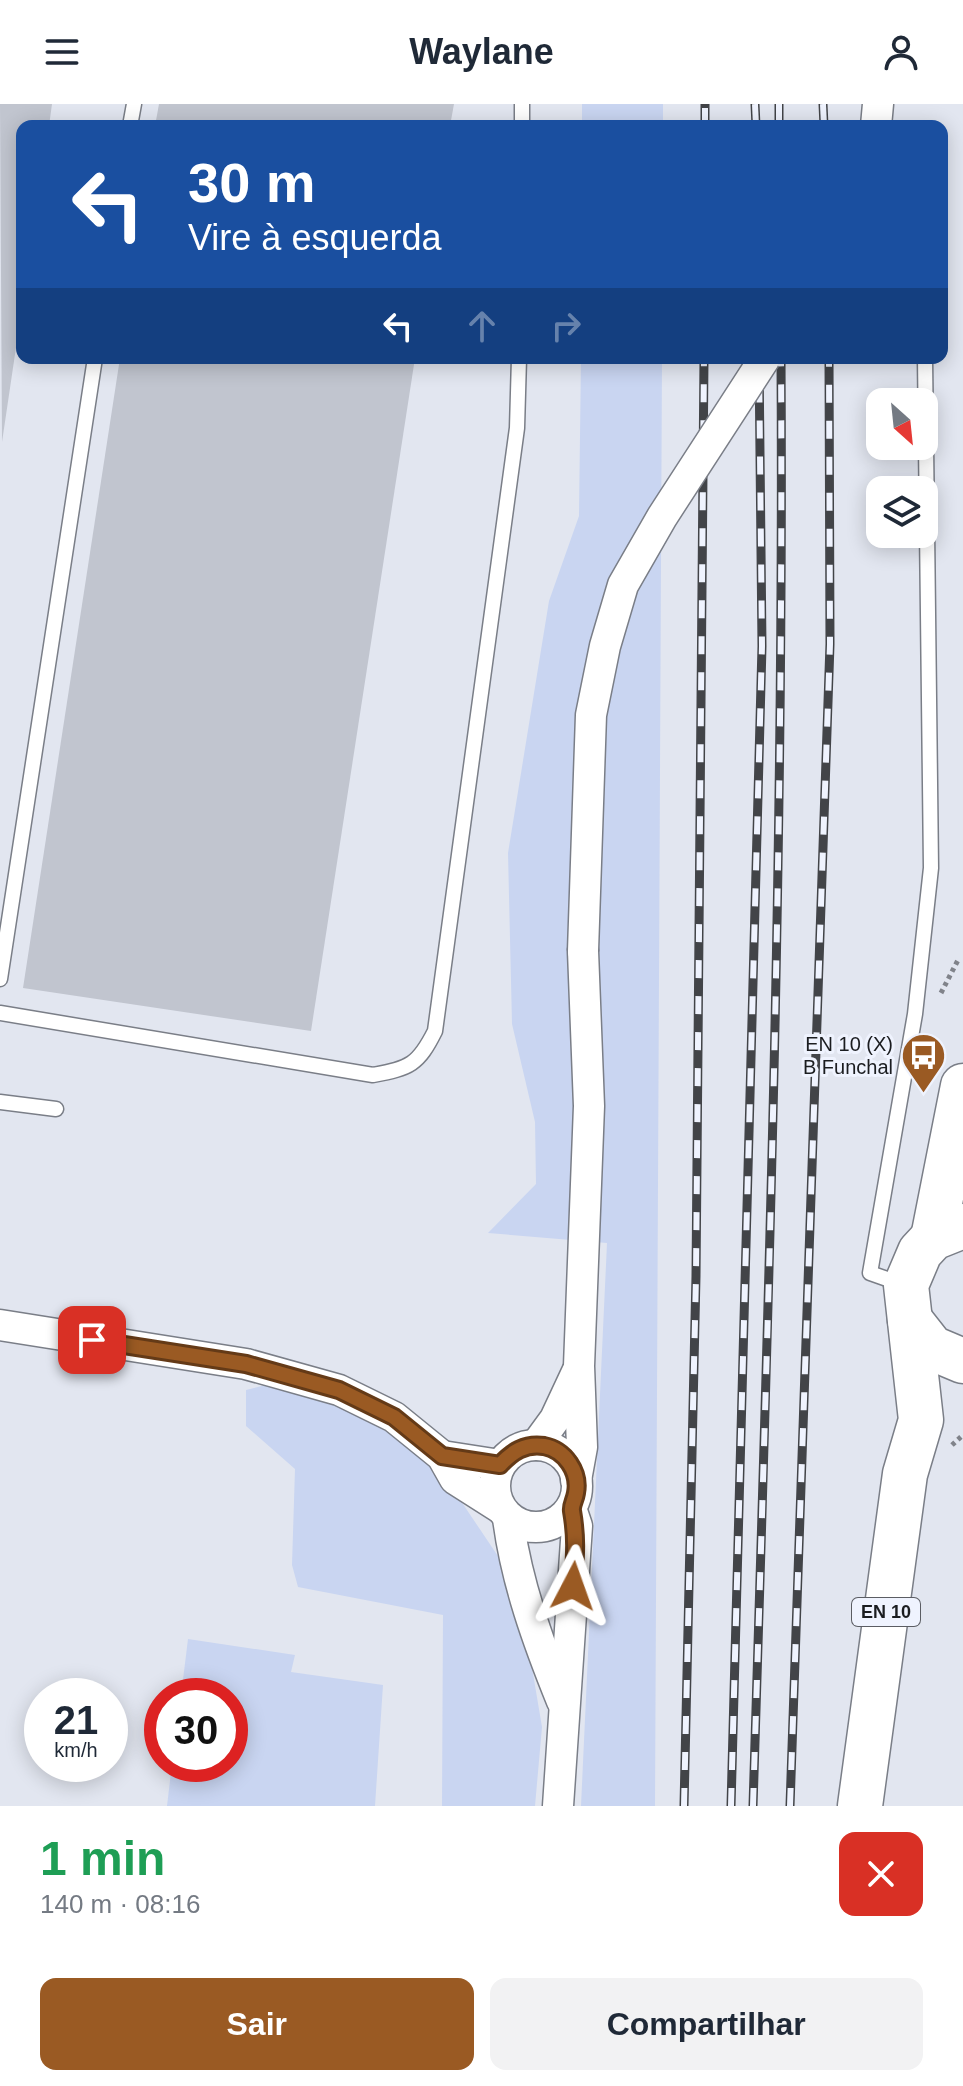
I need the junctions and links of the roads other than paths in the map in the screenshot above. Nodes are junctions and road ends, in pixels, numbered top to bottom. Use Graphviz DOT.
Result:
graph roads {
  1 [pos="94,364"];
  2 [pos="519,364"];
  3 [pos="761,364"];
  4 [pos="925,364"];
  5 [pos="0,979"];
  6 [pos="0,1013"];
  7 [pos="961,1100"];
  8 [pos="0,1102"];
  9 [pos="56,1109"];
  10 [pos="963,1156"];
  11 [pos="948,1232"];
  12 [pos="908,1303"];
  13 [pos="0,1325"];
  14 [pos="963,1361"];
  15 [pos="579,1366"];
  16 [pos="963,1385"];
  17 [pos="921,1420"];
  18 [pos="536,1445"];
  19 [pos="442,1456"];
  20 [pos="500,1465"];
  21 [pos="574,1494"];
  22 [pos="504,1512"];
  23 [pos="564,1707"];
  24 [pos="558,1806"];
  25 [pos="860,1806"];
  1 -- 5 [label="lane"];
  2 -- 6 [label="lane"];
  3 -- 15 [label="street, bridge"];
  4 -- 12 [label="lane"];
  7 -- 10 [label="main road"];
  7 -- 11 [label="main road"];
  8 -- 9 [label="lane"];
  11 -- 12 [label="main road"];
  12 -- 14 [label="main road"];
  12 -- 17 [label="main road, EN 10"];
  13 -- 19 [label="street"];
  15 -- 18 [label="street"];
  15 -- 21 [label="street"];
  16 -- 17 [label="main road"];
  17 -- 25 [label="main road, EN 10"];
  18 -- 20 [label="street"];
  18 -- 21 [label="street"];
  19 -- 20 [label="street"];
  19 -- 22 [label="street"];
  20 -- 22 [label="street"];
  21 -- 22 [label="street"];
  21 -- 23 [label="street"];
  22 -- 23 [label="street"];
  23 -- 24 [label="street"];
}
